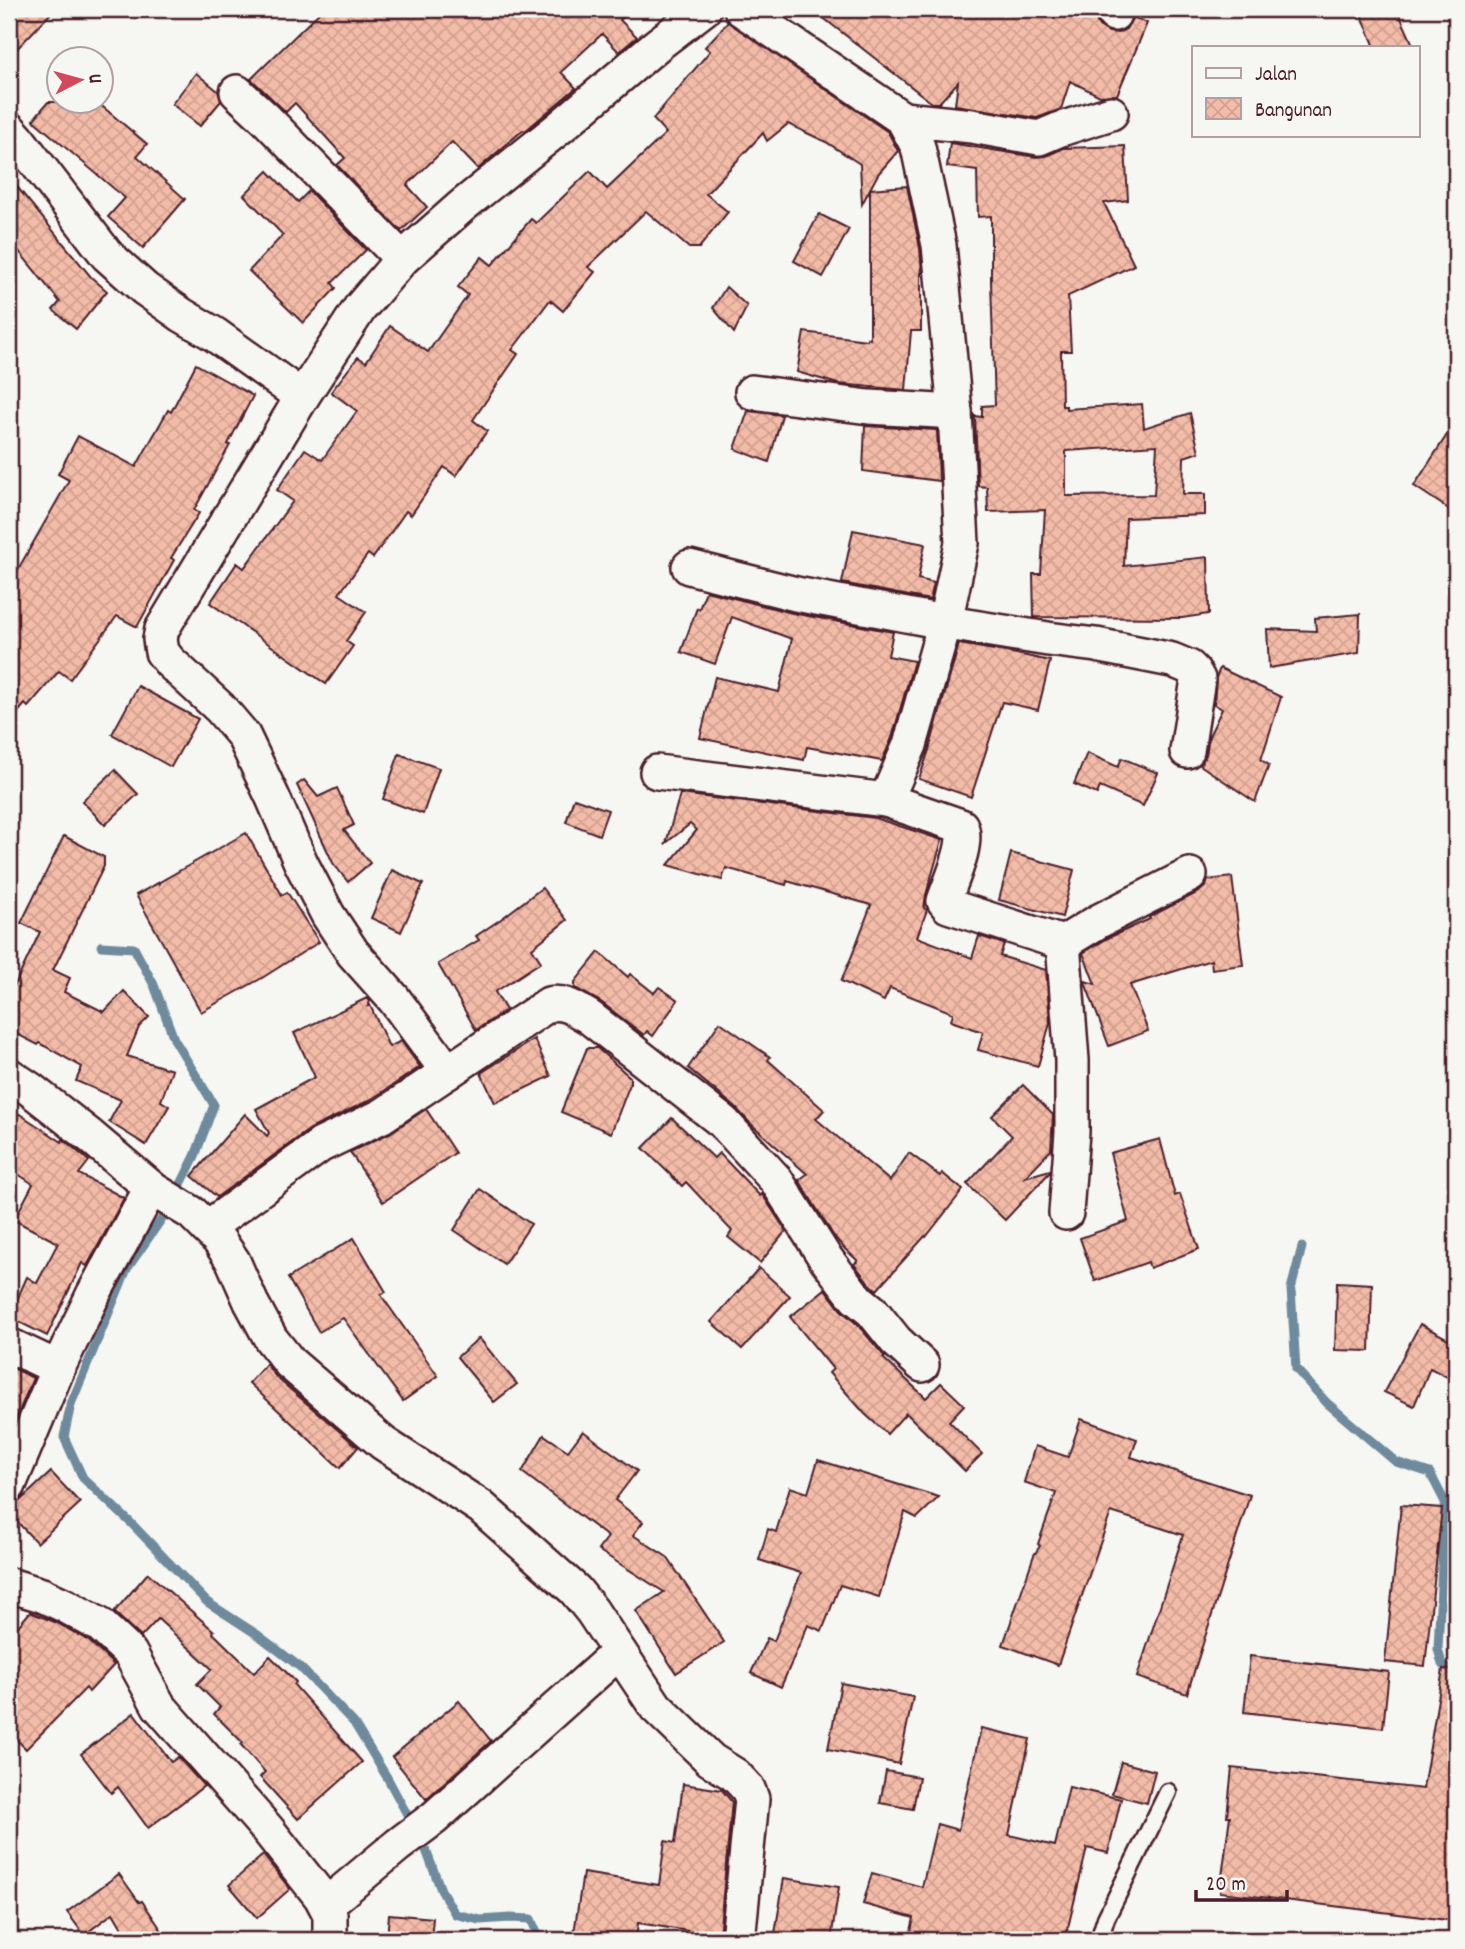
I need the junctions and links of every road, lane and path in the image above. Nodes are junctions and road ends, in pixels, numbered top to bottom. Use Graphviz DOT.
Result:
graph roads {
  1 [pos="704,9"];
  2 [pos="741,9"];
  3 [pos="237,92"];
  4 [pos="1111,113"];
  5 [pos="903,119"];
  6 [pos="9,129"];
  7 [pos="402,259"];
  8 [pos="752,392"];
  9 [pos="302,397"];
  10 [pos="956,412"];
  11 [pos="689,567"];
  12 [pos="945,622"];
  13 [pos="1187,751"];
  14 [pos="657,772"];
  15 [pos="886,800"];
  16 [pos="1190,875"];
  17 [pos="1063,943"];
  18 [pos="448,1072"];
  19 [pos="9,1075"];
  20 [pos="153,1189"];
  21 [pos="1066,1213"];
  22 [pos="200,1220"];
  23 [pos="9,1345"];
  24 [pos="922,1365"];
  25 [pos="58,1368"];
  26 [pos="9,1485"];
  27 [pos="9,1585"];
  28 [pos="619,1652"];
  29 [pos="1168,1793"];
  30 [pos="326,1905"];
  31 [pos="330,1940"];
  32 [pos="738,1940"];
  33 [pos="1100,1940"];
  1 -- 7 [label="street"];
  2 -- 5 [label="street"];
  3 -- 7 [label="street"];
  4 -- 5 [label="street"];
  5 -- 10 [label="street"];
  6 -- 9 [label="street"];
  7 -- 9 [label="street"];
  8 -- 10 [label="street"];
  9 -- 18 [label="street"];
  10 -- 12 [label="street"];
  11 -- 12 [label="street"];
  12 -- 13 [label="street"];
  12 -- 15 [label="street"];
  14 -- 15 [label="street"];
  15 -- 17 [label="street"];
  16 -- 17 [label="street"];
  17 -- 21 [label="street"];
  18 -- 22 [label="street"];
  18 -- 24 [label="street"];
  19 -- 20 [label="street"];
  20 -- 22 [label="street"];
  20 -- 25 [label="street"];
  22 -- 28 [label="street"];
  23 -- 25 [label="street"];
  25 -- 26 [label="street"];
  27 -- 30 [label="street"];
  28 -- 30 [label="street"];
  28 -- 32 [label="street"];
  29 -- 33 [label="lane"];
  30 -- 31 [label="street"];
}
